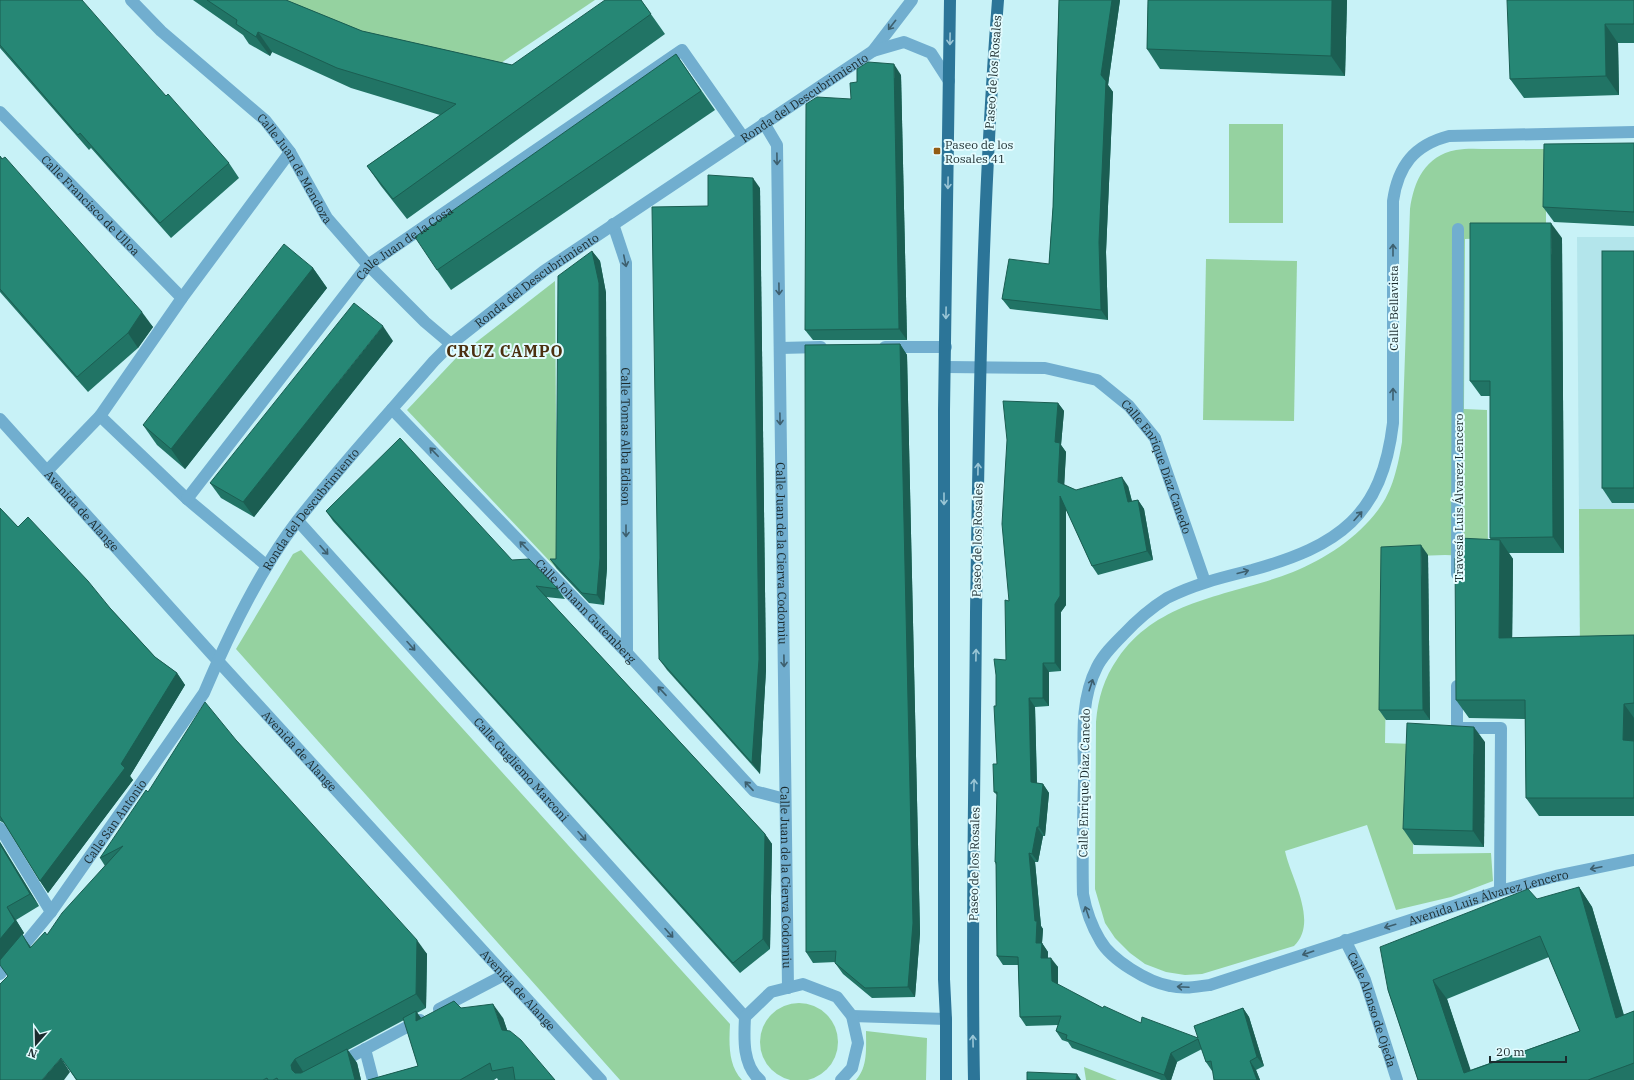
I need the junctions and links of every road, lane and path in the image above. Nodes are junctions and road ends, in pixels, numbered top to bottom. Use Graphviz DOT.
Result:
graph roads {
  1 [pos="132,0"];
  2 [pos="912,0"];
  3 [pos="950,0"];
  4 [pos="998,0"];
  5 [pos="873,51"];
  6 [pos="949,81"];
  7 [pos="0,112"];
  8 [pos="764,123"];
  9 [pos="1634,132"];
  10 [pos="743,137"];
  11 [pos="290,152"];
  12 [pos="613,224"];
  13 [pos="1458,229"];
  14 [pos="368,265"];
  15 [pos="182,298"];
  16 [pos="451,344"];
  17 [pos="946,346"];
  18 [pos="833,347"];
  19 [pos="870,347"];
  20 [pos="780,348"];
  21 [pos="946,367"];
  22 [pos="980,367"];
  23 [pos="392,409"];
  24 [pos="100,416"];
  25 [pos="0,419"];
  26 [pos="47,471"];
  27 [pos="187,499"];
  28 [pos="298,521"];
  29 [pos="267,566"];
  30 [pos="1205,582"];
  31 [pos="1457,585"];
  32 [pos="627,653"];
  33 [pos="218,661"];
  34 [pos="1457,672"];
  35 [pos="785,799"];
  36 [pos="0,828"];
  37 [pos="1634,860"];
  38 [pos="1500,891"];
  39 [pos="51,912"];
  40 [pos="1345,940"];
  41 [pos="0,974"];
  42 [pos="504,975"];
  43 [pos="788,988"];
  44 [pos="852,1016"];
  45 [pos="745,1017"];
  46 [pos="946,1019"];
  47 [pos="365,1049"];
  48 [pos="327,1070"];
  49 [pos="373,1080"];
  50 [pos="600,1080"];
  51 [pos="760,1080"];
  52 [pos="841,1080"];
  53 [pos="946,1080"];
  54 [pos="974,1080"];
  55 [pos="1397,1080"];
  1 -- 11 [label="street, Calle Juan de Mendoza"];
  2 -- 5 [label="street, one-way"];
  3 -- 6 [label="main road, one-way"];
  4 -- 22 [label="main road, Paseo de los Rosales"];
  5 -- 6 [label="street, Ronda del Descubrimiento"];
  5 -- 8 [label="street, Ronda del Descubrimiento"];
  6 -- 17 [label="main road, one-way"];
  7 -- 15 [label="street, Calle Francisco de Ulloa"];
  8 -- 10 [label="street, Ronda del Descubrimiento"];
  8 -- 20 [label="street, Calle Juan de la Cierva Codorniu, one-way"];
  30 -- 9 [label="street, Calle Bellavista, one-way"];
  10 -- 12 [label="street, Ronda del Descubrimiento"];
  10 -- 14 [label="street, Calle Juan de la Cosa"];
  11 -- 14 [label="street, Calle Juan de Mendoza"];
  11 -- 15 [label="street"];
  12 -- 16 [label="street, Ronda del Descubrimiento"];
  12 -- 32 [label="street, Calle Tomas Alba Edison, one-way"];
  13 -- 31 [label="street, Travesía Luis Álvarez Lencero"];
  14 -- 16 [label="street, Calle Juan de Mendoza"];
  14 -- 27 [label="street, Calle Juan de la Cosa"];
  15 -- 24 [label="street"];
  16 -- 23 [label="street, Ronda del Descubrimiento"];
  17 -- 19 [label="street"];
  17 -- 21 [label="main road"];
  18 -- 20 [label="street"];
  20 -- 35 [label="street, Calle Juan de la Cierva Codorniu, one-way"];
  21 -- 22 [label="street, Calle Enrique Díaz Canedo"];
  21 -- 46 [label="main road, one-way"];
  22 -- 30 [label="street, Calle Enrique Díaz Canedo"];
  54 -- 22 [label="main road, Paseo de los Rosales, one-way"];
  23 -- 28 [label="street, Ronda del Descubrimiento"];
  32 -- 23 [label="street, Calle Johann Gutemberg, one-way"];
  24 -- 26 [label="street"];
  24 -- 27 [label="street"];
  25 -- 26 [label="street, Avenida de Alange"];
  26 -- 33 [label="street, Avenida de Alange"];
  27 -- 29 [label="street"];
  28 -- 29 [label="street, Ronda del Descubrimiento"];
  28 -- 45 [label="street, Calle Gugliemo Marconi, one-way"];
  29 -- 33 [label="street, Ronda del Descubrimiento"];
  40 -- 30 [label="street, Calle Enrique Díaz Canedo, one-way"];
  35 -- 32 [label="street, Calle Johann Gutemberg, one-way"];
  33 -- 39 [label="street, Calle San Antonio"];
  33 -- 42 [label="street, Avenida de Alange"];
  34 -- 38 [label="street"];
  35 -- 43 [label="street, Calle Juan de la Cierva Codorniu"];
  36 -- 39 [label="street"];
  37 -- 38 [label="street, Avenida Luis Álvarez Lencero, one-way"];
  38 -- 40 [label="street, Avenida Luis Álvarez Lencero, one-way"];
  39 -- 41 [label="street, Calle San Antonio"];
  40 -- 55 [label="street, Calle Alonso de Ojeda"];
  42 -- 47 [label="street"];
  42 -- 50 [label="street, Avenida de Alange"];
  43 -- 44 [label="street"];
  43 -- 45 [label="street"];
  44 -- 46 [label="street"];
  44 -- 52 [label="street"];
  45 -- 51 [label="street"];
  46 -- 53 [label="main road"];
  47 -- 48 [label="street"];
  47 -- 49 [label="street"];
}
